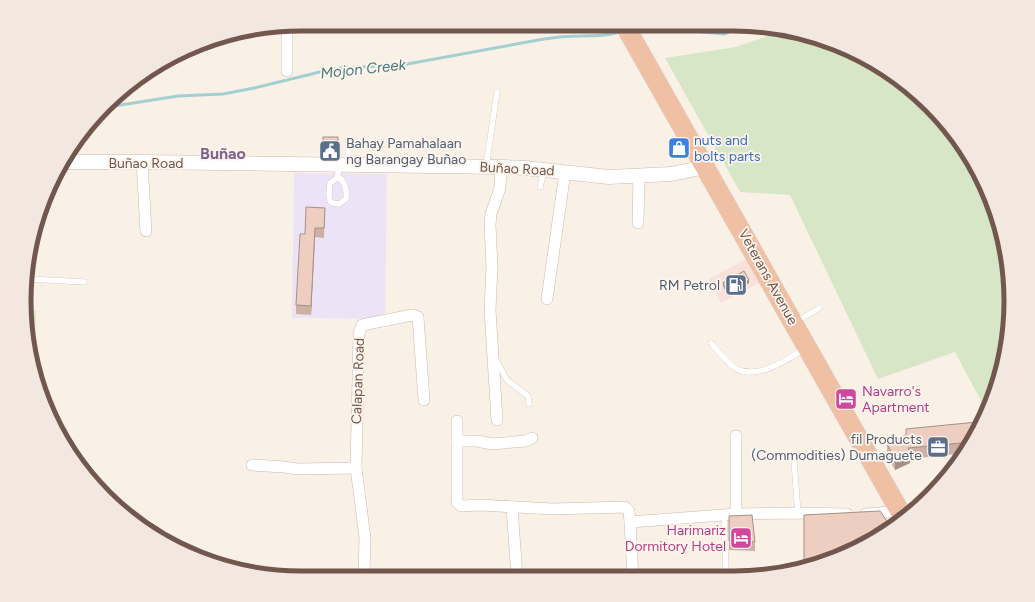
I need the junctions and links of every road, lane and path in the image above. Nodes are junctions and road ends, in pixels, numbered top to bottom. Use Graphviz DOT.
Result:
graph roads {
  1 [pos="628,31"];
  2 [pos="287,32"];
  3 [pos="287,71"];
  4 [pos="497,92"];
  5 [pos="348,142"];
  6 [pos="70,162"];
  7 [pos="142,162"];
  8 [pos="486,167"];
  9 [pos="501,167"];
  10 [pos="706,167"];
  11 [pos="341,170"];
  12 [pos="544,170"];
  13 [pos="565,172"];
  14 [pos="640,175"];
  15 [pos="540,187"];
  16 [pos="638,223"];
  17 [pos="146,231"];
  18 [pos="32,279"];
  19 [pos="84,282"];
  20 [pos="547,299"];
  21 [pos="819,308"];
  22 [pos="794,323"];
  23 [pos="711,343"];
  24 [pos="807,347"];
  25 [pos="493,355"];
  26 [pos="424,400"];
  27 [pos="529,404"];
  28 [pos="497,420"];
  29 [pos="457,421"];
  30 [pos="736,436"];
  31 [pos="532,438"];
  32 [pos="457,441"];
  33 [pos="794,461"];
  34 [pos="252,465"];
  35 [pos="356,468"];
  36 [pos="512,507"];
  37 [pos="798,513"];
  38 [pos="900,513"];
  39 [pos="736,514"];
  40 [pos="899,514"];
  41 [pos="724,515"];
  42 [pos="630,522"];
  43 [pos="364,571"];
  44 [pos="517,571"];
  45 [pos="633,571"];
  46 [pos="726,571"];
  1 -- 10 [label="highway, Veterans Avenue"];
  2 -- 3 [label="street"];
  4 -- 8 [label="lane"];
  5 -- 11 [label="lane"];
  6 -- 7 [label="street, Buñao Road"];
  7 -- 11 [label="street, Buñao Road"];
  7 -- 17 [label="street"];
  8 -- 9 [label="street, Buñao Road"];
  8 -- 11 [label="street, Buñao Road"];
  9 -- 12 [label="street, Buñao Road"];
  9 -- 25 [label="street"];
  10 -- 14 [label="street, Buñao Road"];
  10 -- 22 [label="highway, Veterans Avenue"];
  11 -- 11 [label="lane"];
  12 -- 13 [label="street, Buñao Road"];
  12 -- 15 [label="lane"];
  13 -- 14 [label="street, Buñao Road"];
  13 -- 20 [label="street"];
  14 -- 16 [label="street"];
  18 -- 19 [label="lane"];
  21 -- 22 [label="lane"];
  22 -- 24 [label="highway, Veterans Avenue"];
  23 -- 24 [label="lane"];
  24 -- 38 [label="highway, Veterans Avenue"];
  25 -- 27 [label="lane"];
  25 -- 28 [label="street"];
  26 -- 35 [label="street, Calapan Road"];
  29 -- 32 [label="street"];
  30 -- 39 [label="street"];
  31 -- 32 [label="street"];
  32 -- 36 [label="street"];
  33 -- 37 [label="lane"];
  34 -- 35 [label="street"];
  35 -- 43 [label="street, Calapan Road"];
  36 -- 42 [label="street"];
  36 -- 44 [label="street"];
  37 -- 39 [label="street"];
  37 -- 40 [label="street"];
  39 -- 41 [label="street"];
  41 -- 42 [label="street"];
  41 -- 46 [label="lane"];
  42 -- 45 [label="street"];
}
